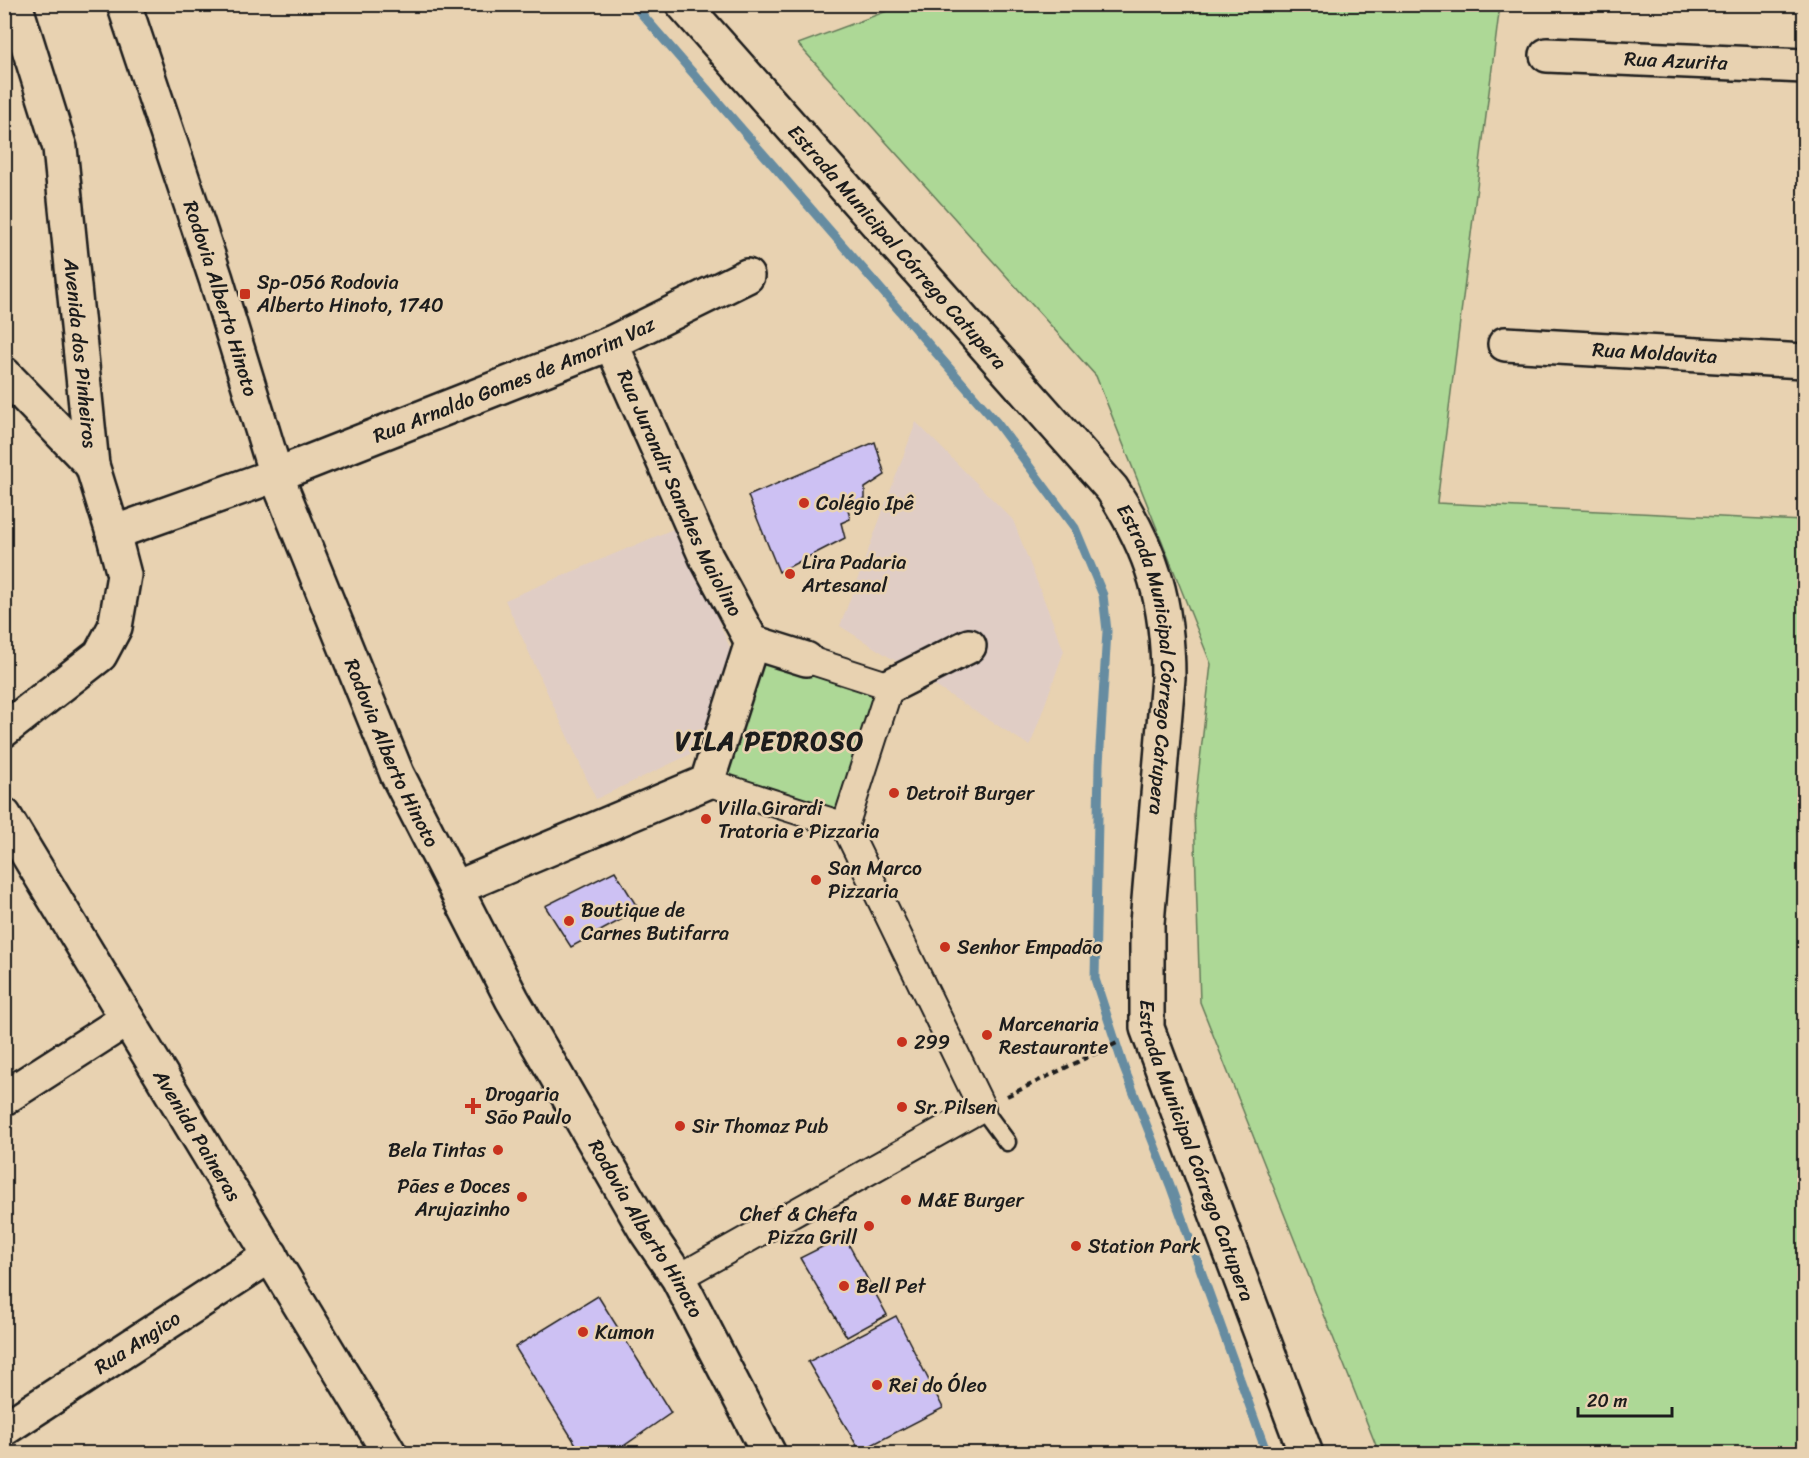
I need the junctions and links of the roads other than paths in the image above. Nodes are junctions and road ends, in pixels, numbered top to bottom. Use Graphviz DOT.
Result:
graph roads {
  1 [pos="15,4"];
  2 [pos="124,4"];
  3 [pos="683,4"];
  4 [pos="1548,55"];
  5 [pos="1804,66"];
  6 [pos="747,276"];
  7 [pos="610,343"];
  8 [pos="1505,344"];
  9 [pos="1804,361"];
  10 [pos="4,374"];
  11 [pos="92,465"];
  12 [pos="276,475"];
  13 [pos="113,532"];
  14 [pos="752,642"];
  15 [pos="969,646"];
  16 [pos="806,659"];
  17 [pos="890,686"];
  18 [pos="4,730"];
  19 [pos="707,782"];
  20 [pos="4,815"];
  21 [pos="845,826"];
  22 [pos="456,888"];
  23 [pos="127,1019"];
  24 [pos="4,1098"];
  25 [pos="982,1108"];
  26 [pos="1007,1142"];
  27 [pos="271,1255"];
  28 [pos="678,1278"];
  29 [pos="4,1429"];
  30 [pos="390,1454"];
  31 [pos="769,1454"];
  32 [pos="1306,1454"];
  1 -- 11 [label="street, Avenida dos Pinheiros"];
  2 -- 12 [label="street, Rodovia Alberto Hinoto"];
  3 -- 32 [label="street, Estrada Municipal Córrego Catupera"];
  4 -- 5 [label="street, Rua Azurita"];
  6 -- 7 [label="street, Rua Arnaldo Gomes de Amorim Vaz"];
  7 -- 12 [label="street, Rua Arnaldo Gomes de Amorim Vaz"];
  7 -- 14 [label="street, Rua Jurandir Sanches Maiolino"];
  8 -- 9 [label="street, Rua Moldavita"];
  10 -- 11 [label="street"];
  11 -- 13 [label="street, Avenida dos Pinheiros"];
  12 -- 13 [label="street"];
  12 -- 22 [label="street, Rodovia Alberto Hinoto"];
  13 -- 18 [label="street, Avenida dos Pinheiros"];
  14 -- 16 [label="street"];
  14 -- 19 [label="street"];
  15 -- 17 [label="street"];
  16 -- 17 [label="street"];
  17 -- 21 [label="street"];
  19 -- 21 [label="street"];
  19 -- 22 [label="street"];
  20 -- 23 [label="street, Avenida Paineras"];
  21 -- 25 [label="street"];
  22 -- 28 [label="street, Rodovia Alberto Hinoto"];
  23 -- 24 [label="street"];
  23 -- 27 [label="street, Avenida Paineras"];
  25 -- 26 [label="lane"];
  25 -- 28 [label="street"];
  27 -- 29 [label="street, Rua Angico"];
  27 -- 30 [label="street, Avenida Paineras"];
  28 -- 31 [label="street, Rodovia Alberto Hinoto"];
}
